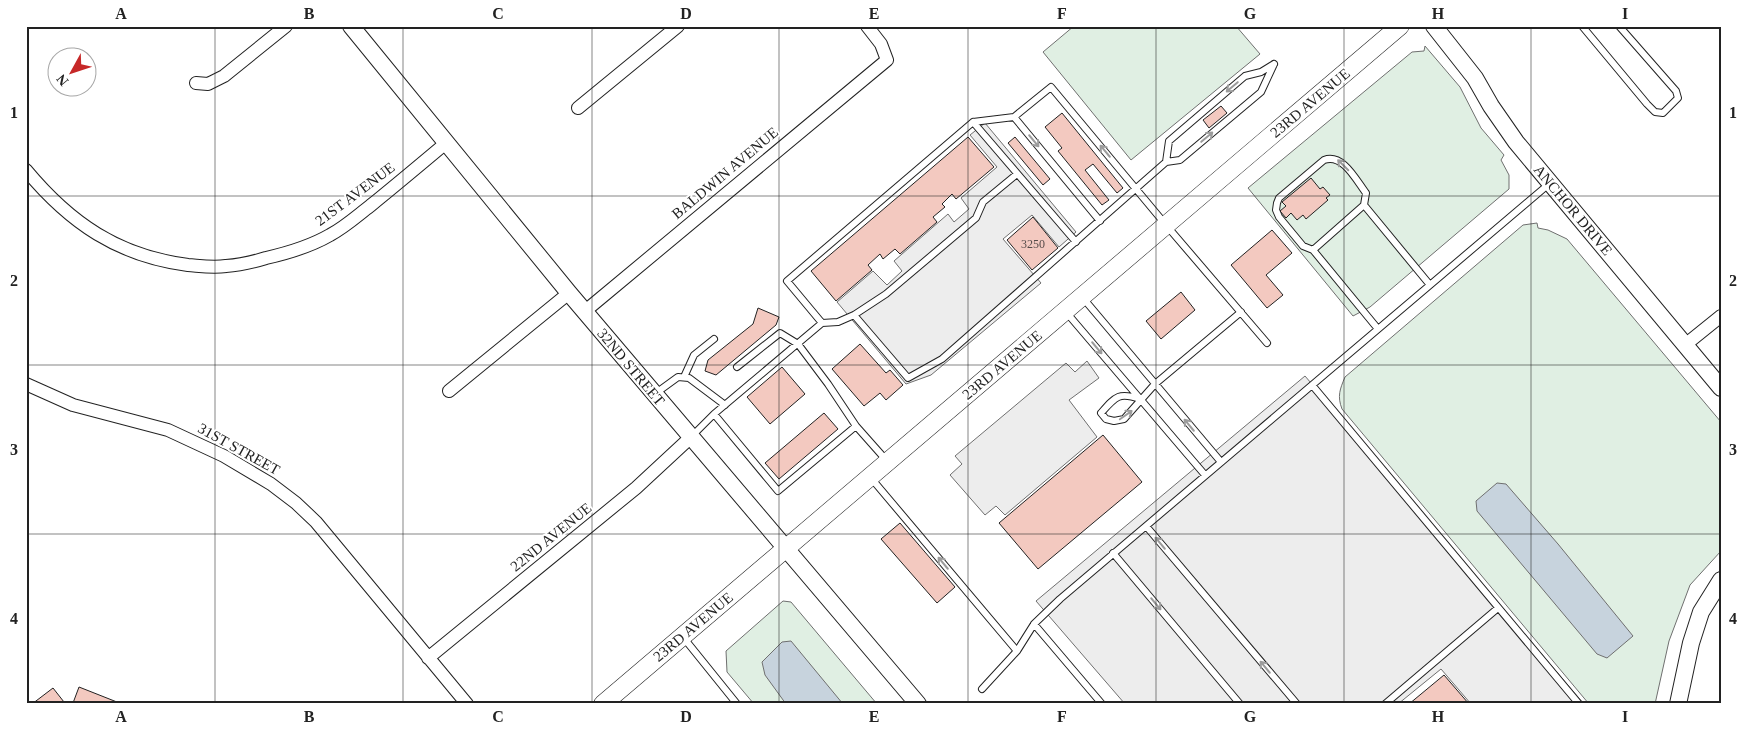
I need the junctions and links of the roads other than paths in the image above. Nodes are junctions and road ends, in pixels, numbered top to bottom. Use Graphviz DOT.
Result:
graph roads {
  1 [pos="286,26"];
  2 [pos="351,26"];
  3 [pos="678,26"];
  4 [pos="866,26"];
  5 [pos="1400,26"];
  6 [pos="1434,26"];
  7 [pos="1582,26"];
  8 [pos="1619,26"];
  9 [pos="196,84"];
  10 [pos="578,108"];
  11 [pos="1014,118"];
  12 [pos="973,122"];
  13 [pos="446,143"];
  14 [pos="1166,162"];
  15 [pos="26,170"];
  16 [pos="1017,174"];
  17 [pos="1551,183"];
  18 [pos="1136,189"];
  19 [pos="1364,205"];
  20 [pos="1100,221"];
  21 [pos="1166,225"];
  22 [pos="1076,242"];
  23 [pos="1312,250"];
  24 [pos="1430,285"];
  25 [pos="569,293"];
  26 [pos="1082,297"];
  27 [pos="1066,311"];
  28 [pos="584,312"];
  29 [pos="1241,312"];
  30 [pos="854,315"];
  31 [pos="1721,316"];
  32 [pos="822,323"];
  33 [pos="1378,329"];
  34 [pos="714,339"];
  35 [pos="1267,343"];
  36 [pos="798,344"];
  37 [pos="1686,345"];
  38 [pos="737,367"];
  39 [pos="684,377"];
  40 [pos="26,384"];
  41 [pos="1155,384"];
  42 [pos="1312,385"];
  43 [pos="1721,388"];
  44 [pos="449,391"];
  45 [pos="654,394"];
  46 [pos="1140,399"];
  47 [pos="725,405"];
  48 [pos="714,414"];
  49 [pos="856,426"];
  50 [pos="691,437"];
  51 [pos="888,462"];
  52 [pos="1221,462"];
  53 [pos="1205,475"];
  54 [pos="870,477"];
  55 [pos="1146,526"];
  56 [pos="786,548"];
  57 [pos="1113,554"];
  58 [pos="1721,580"];
  59 [pos="1498,608"];
  60 [pos="1034,624"];
  61 [pos="682,636"];
  62 [pos="1017,651"];
  63 [pos="428,658"];
  64 [pos="982,689"];
  65 [pos="467,704"];
  66 [pos="603,704"];
  67 [pos="737,704"];
  68 [pos="918,704"];
  69 [pos="1102,704"];
  70 [pos="1240,704"];
  71 [pos="1297,704"];
  72 [pos="1385,704"];
  73 [pos="1579,704"];
  74 [pos="1678,704"];
  1 -- 9 [label="street"];
  2 -- 13 [label="street, 32ND STREET"];
  3 -- 10 [label="street"];
  4 -- 28 [label="street, BALDWIN AVENUE"];
  5 -- 21 [label="main road, 23RD AVENUE"];
  6 -- 17 [label="street, ANCHOR DRIVE"];
  7 -- 8 [label="lane"];
  11 -- 12 [label="lane"];
  18 -- 11 [label="lane, one-way"];
  11 -- 20 [label="lane, one-way"];
  12 -- 16 [label="lane"];
  12 -- 32 [label="lane"];
  13 -- 15 [label="street, 21ST AVENUE"];
  13 -- 25 [label="street, 32ND STREET"];
  14 -- 14 [label="lane, one-way"];
  14 -- 18 [label="lane"];
  16 -- 22 [label="lane"];
  16 -- 30 [label="lane"];
  17 -- 24 [label="lane"];
  17 -- 37 [label="street, ANCHOR DRIVE"];
  18 -- 20 [label="lane"];
  18 -- 21 [label="lane"];
  19 -- 23 [label="lane"];
  19 -- 23 [label="lane, one-way"];
  19 -- 24 [label="lane"];
  20 -- 22 [label="lane"];
  21 -- 26 [label="main road, 23RD AVENUE"];
  21 -- 29 [label="lane"];
  22 -- 30 [label="lane"];
  23 -- 33 [label="lane"];
  24 -- 33 [label="lane"];
  25 -- 28 [label="street, 32ND STREET"];
  25 -- 44 [label="street"];
  26 -- 27 [label="main road, 23RD AVENUE"];
  26 -- 41 [label="lane"];
  27 -- 46 [label="lane, one-way"];
  27 -- 51 [label="main road, 23RD AVENUE"];
  28 -- 45 [label="street, 32ND STREET"];
  29 -- 35 [label="lane"];
  29 -- 41 [label="lane"];
  30 -- 32 [label="lane"];
  31 -- 37 [label="street"];
  32 -- 36 [label="lane"];
  33 -- 42 [label="lane"];
  34 -- 39 [label="lane"];
  36 -- 38 [label="lane"];
  36 -- 47 [label="lane"];
  36 -- 49 [label="lane"];
  37 -- 43 [label="street, ANCHOR DRIVE"];
  39 -- 45 [label="lane"];
  39 -- 47 [label="lane"];
  40 -- 63 [label="street, 31ST STREET"];
  41 -- 46 [label="lane"];
  52 -- 41 [label="lane, one-way"];
  42 -- 52 [label="lane"];
  42 -- 59 [label="lane"];
  45 -- 50 [label="street, 32ND STREET"];
  46 -- 46 [label="lane, one-way"];
  46 -- 53 [label="lane"];
  47 -- 48 [label="lane"];
  48 -- 49 [label="lane"];
  48 -- 50 [label="lane"];
  49 -- 51 [label="lane"];
  50 -- 56 [label="street, 32ND STREET"];
  50 -- 63 [label="street, 22ND AVENUE"];
  51 -- 54 [label="main road, 23RD AVENUE"];
  52 -- 53 [label="lane"];
  53 -- 55 [label="lane"];
  54 -- 56 [label="main road, 23RD AVENUE"];
  62 -- 54 [label="lane, one-way"];
  55 -- 57 [label="lane"];
  71 -- 55 [label="lane, one-way"];
  56 -- 61 [label="main road, 23RD AVENUE"];
  56 -- 68 [label="street, 32ND STREET"];
  57 -- 60 [label="lane"];
  57 -- 70 [label="lane, one-way"];
  58 -- 74 [label="street"];
  59 -- 72 [label="lane"];
  59 -- 73 [label="lane"];
  60 -- 62 [label="lane"];
  60 -- 69 [label="lane"];
  61 -- 66 [label="main road, 23RD AVENUE"];
  61 -- 67 [label="lane"];
  62 -- 64 [label="lane"];
  63 -- 65 [label="street, 31ST STREET"];
}
